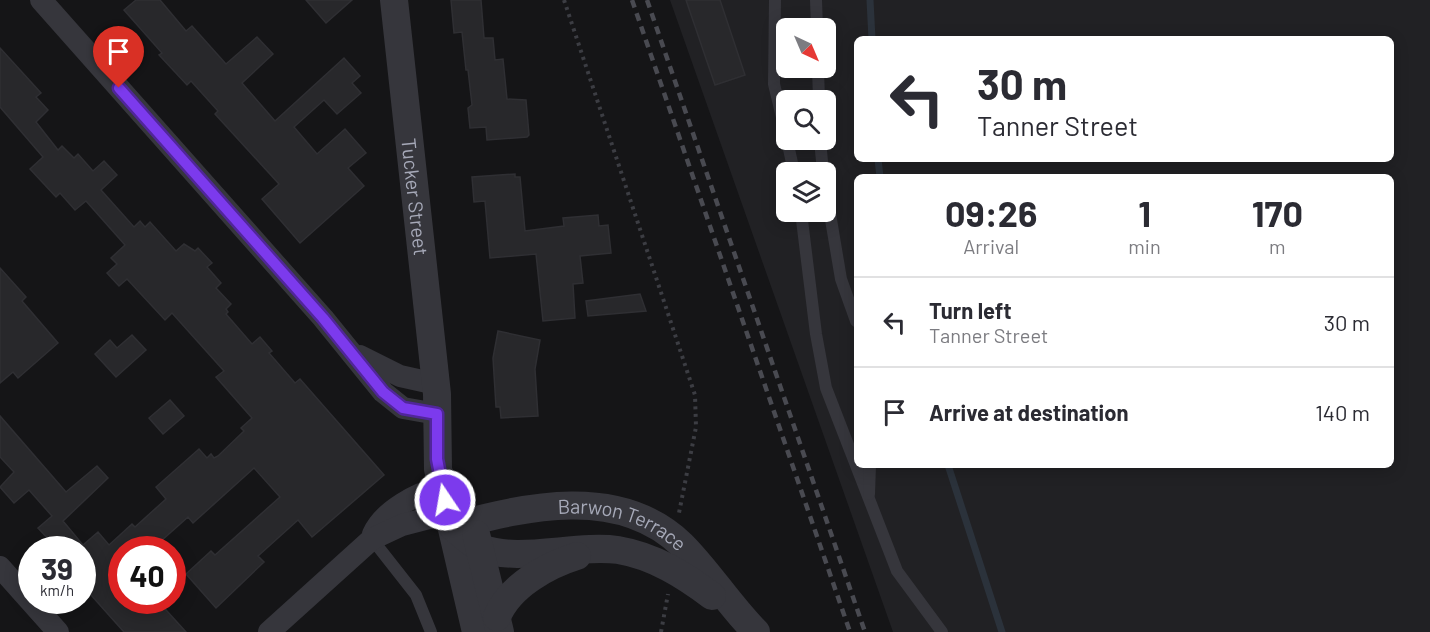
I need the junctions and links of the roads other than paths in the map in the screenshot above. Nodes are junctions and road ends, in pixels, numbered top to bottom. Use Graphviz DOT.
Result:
graph roads {
  1 [pos="40,0"];
  2 [pos="394,0"];
  3 [pos="775,0"];
  4 [pos="816,0"];
  5 [pos="817,18"];
  6 [pos="776,92"];
  7 [pos="802,222"];
  8 [pos="831,222"];
  9 [pos="854,315"];
  10 [pos="351,351"];
  11 [pos="438,401"];
  12 [pos="854,460"];
  13 [pos="857,468"];
  14 [pos="870,468"];
  15 [pos="869,498"];
  16 [pos="460,515"];
  17 [pos="372,539"];
  18 [pos="618,550"];
  19 [pos="0,567"];
  20 [pos="747,623"];
  21 [pos="491,627"];
  22 [pos="57,632"];
  23 [pos="269,632"];
  24 [pos="431,632"];
  25 [pos="942,632"];
  1 -- 10 [label="street"];
  2 -- 11 [label="street, Tucker Street"];
  3 -- 6 [label="lane"];
  4 -- 5 [label="lane"];
  7 -- 12 [label="lane"];
  8 -- 9 [label="lane"];
  10 -- 11 [label="street"];
  10 -- 11 [label="street"];
  11 -- 16 [label="street, Tucker Street"];
  13 -- 15 [label="lane"];
  14 -- 15 [label="lane"];
  15 -- 25 [label="lane"];
  16 -- 17 [label="street"];
  16 -- 18 [label="street, Barwon Terrace"];
  16 -- 20 [label="street, Barwon Terrace"];
  16 -- 21 [label="street, Tucker Street"];
  17 -- 23 [label="street"];
  17 -- 24 [label="lane"];
  18 -- 20 [label="street, Barwon Terrace"];
  18 -- 21 [label="street, Barwon Terrace"];
  19 -- 22 [label="street"];
}
